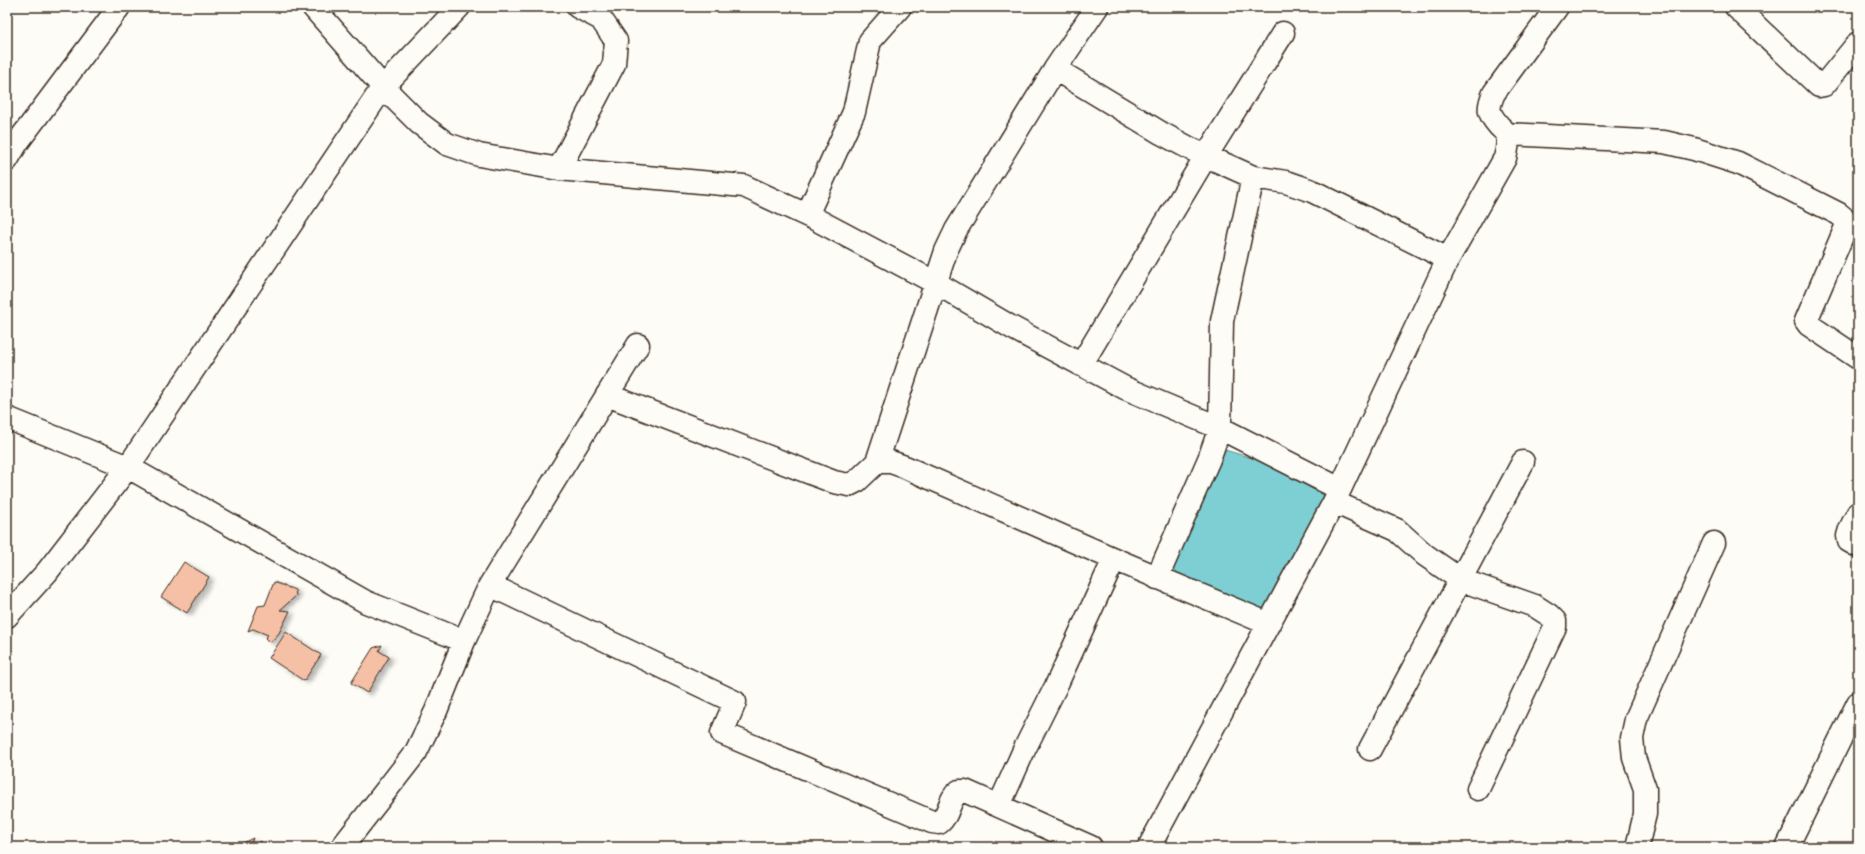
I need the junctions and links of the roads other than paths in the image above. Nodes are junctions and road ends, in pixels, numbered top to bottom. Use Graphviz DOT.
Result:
graph roads {
  1 [pos="119,7"];
  2 [pos="313,7"];
  3 [pos="459,7"];
  4 [pos="578,7"];
  5 [pos="900,7"];
  6 [pos="1096,7"];
  7 [pos="1557,7"];
  8 [pos="1736,7"];
  9 [pos="1283,33"];
  10 [pos="1858,44"];
  11 [pos="1055,69"];
  12 [pos="383,87"];
  13 [pos="1506,134"];
  14 [pos="1206,156"];
  15 [pos="7,160"];
  16 [pos="559,169"];
  17 [pos="1253,177"];
  18 [pos="807,215"];
  19 [pos="1448,258"];
  20 [pos="936,283"];
  21 [pos="638,345"];
  22 [pos="1858,358"];
  23 [pos="1081,365"];
  24 [pos="607,395"];
  25 [pos="7,418"];
  26 [pos="1220,428"];
  27 [pos="877,462"];
  28 [pos="1524,462"];
  29 [pos="128,467"];
  30 [pos="1337,496"];
  31 [pos="1858,513"];
  32 [pos="1714,544"];
  33 [pos="1858,546"];
  34 [pos="1114,560"];
  35 [pos="1157,578"];
  36 [pos="1461,580"];
  37 [pos="490,585"];
  38 [pos="7,616"];
  39 [pos="1268,624"];
  40 [pos="464,641"];
  41 [pos="1858,703"];
  42 [pos="1370,749"];
  43 [pos="1478,788"];
  44 [pos="999,806"];
  45 [pos="342,847"];
  46 [pos="1091,847"];
  47 [pos="1149,847"];
  48 [pos="1637,847"];
  49 [pos="1787,847"];
  1 -- 15 [label="street"];
  2 -- 12 [label="street"];
  3 -- 12 [label="street"];
  4 -- 16 [label="street"];
  5 -- 18 [label="street"];
  6 -- 11 [label="street"];
  7 -- 13 [label="street"];
  8 -- 10 [label="street"];
  9 -- 14 [label="street"];
  11 -- 14 [label="street"];
  11 -- 20 [label="street"];
  12 -- 16 [label="street"];
  12 -- 29 [label="street"];
  13 -- 19 [label="street"];
  13 -- 22 [label="street"];
  14 -- 17 [label="street"];
  14 -- 23 [label="street"];
  16 -- 18 [label="street"];
  17 -- 19 [label="street"];
  17 -- 26 [label="street"];
  18 -- 20 [label="street"];
  19 -- 30 [label="street"];
  20 -- 23 [label="street"];
  20 -- 27 [label="street"];
  21 -- 24 [label="street"];
  23 -- 26 [label="street"];
  24 -- 27 [label="street"];
  24 -- 37 [label="street"];
  25 -- 29 [label="street"];
  26 -- 30 [label="street"];
  26 -- 35 [label="street"];
  27 -- 34 [label="street"];
  28 -- 36 [label="street"];
  29 -- 38 [label="street"];
  29 -- 40 [label="street"];
  30 -- 36 [label="street"];
  30 -- 39 [label="street"];
  31 -- 33 [label="street"];
  32 -- 48 [label="street"];
  34 -- 35 [label="street"];
  34 -- 44 [label="street"];
  35 -- 39 [label="street"];
  36 -- 42 [label="street"];
  36 -- 43 [label="street"];
  37 -- 40 [label="street"];
  37 -- 44 [label="street"];
  39 -- 47 [label="street"];
  40 -- 45 [label="street"];
  41 -- 49 [label="street"];
  44 -- 46 [label="street"];
}
